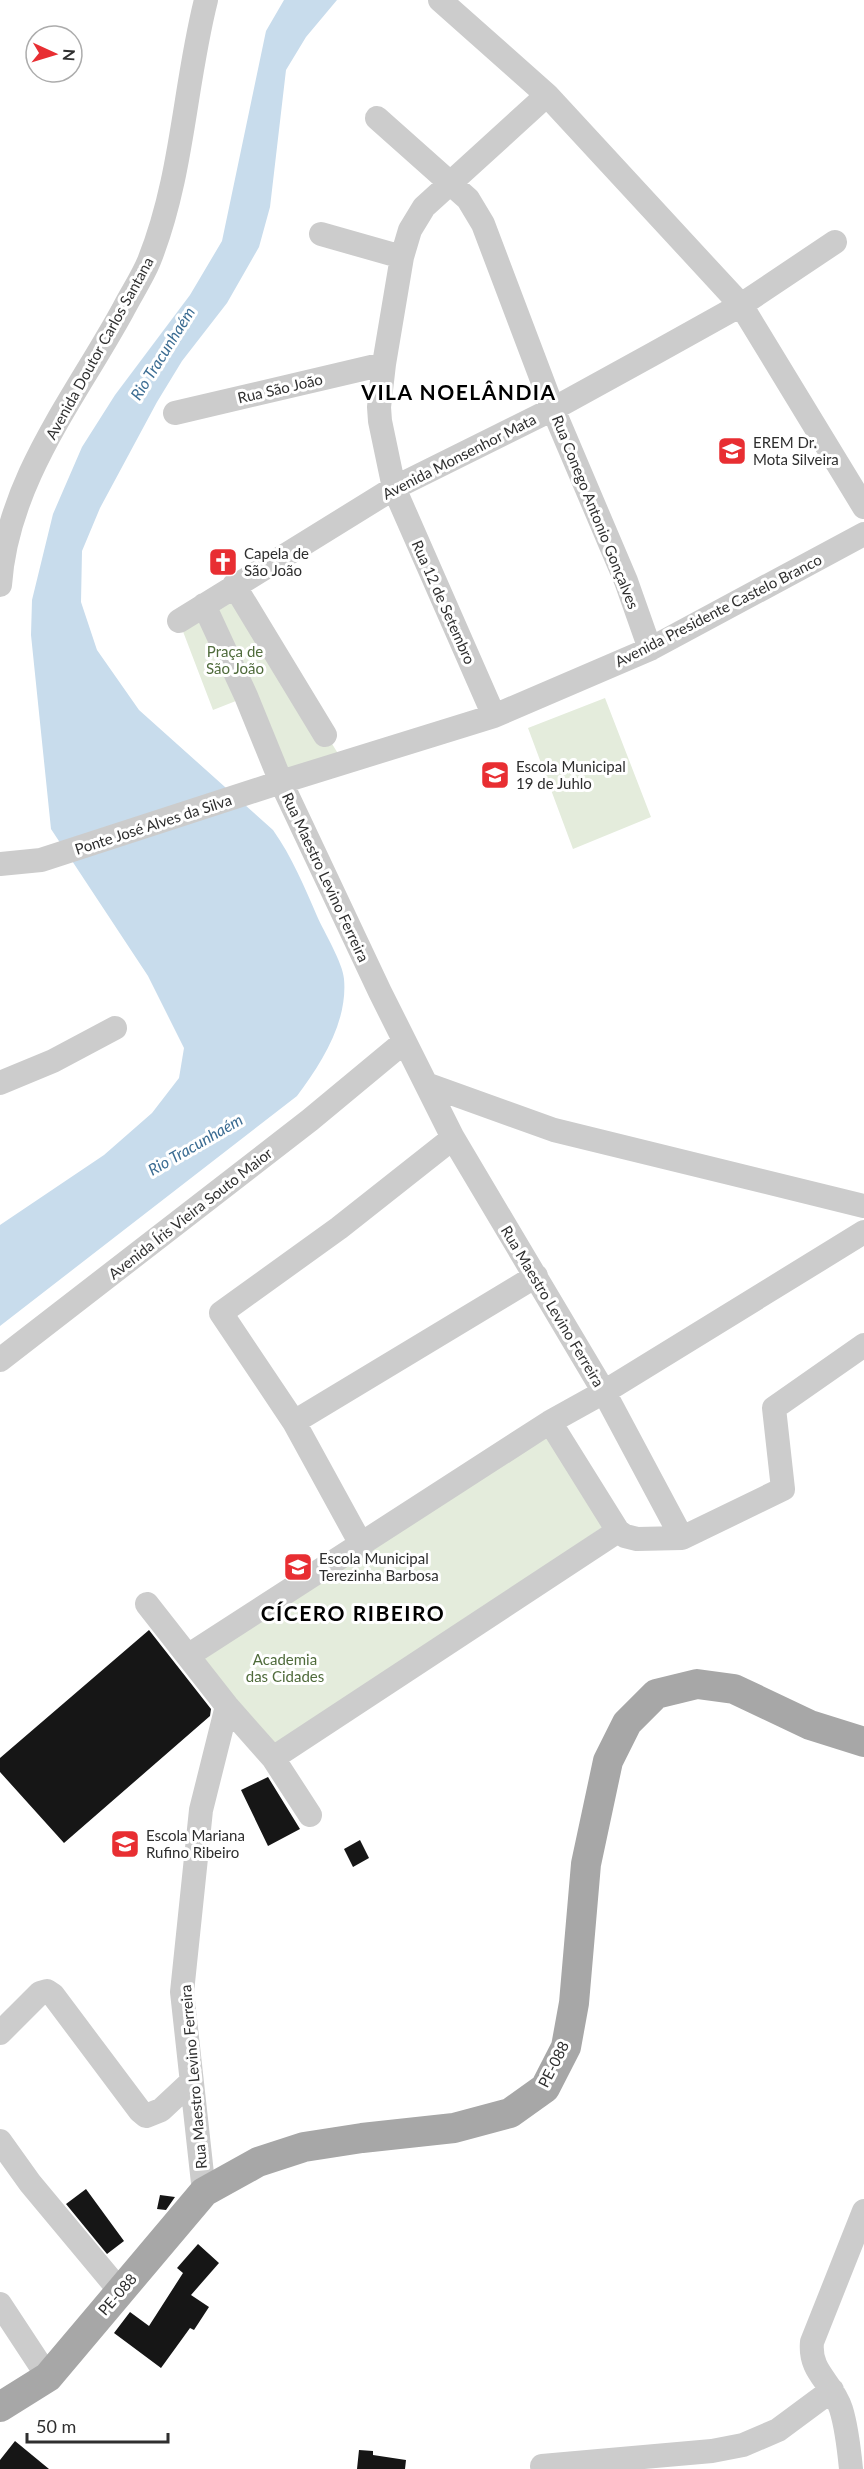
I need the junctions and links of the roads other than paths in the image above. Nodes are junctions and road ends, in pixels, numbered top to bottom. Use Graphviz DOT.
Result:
graph roads {
  1 [pos="206,0"];
  2 [pos="440,0"];
  3 [pos="547,95"];
  4 [pos="377,118"];
  5 [pos="450,182"];
  6 [pos="321,234"];
  7 [pos="836,242"];
  8 [pos="402,257"];
  9 [pos="741,305"];
  10 [pos="384,363"];
  11 [pos="553,409"];
  12 [pos="175,413"];
  13 [pos="394,488"];
  14 [pos="864,507"];
  15 [pos="864,534"];
  16 [pos="0,585"];
  17 [pos="234,585"];
  18 [pos="204,605"];
  19 [pos="180,621"];
  20 [pos="650,649"];
  21 [pos="494,716"];
  22 [pos="325,735"];
  23 [pos="272,785"];
  24 [pos="0,864"];
  25 [pos="115,1028"];
  26 [pos="404,1042"];
  27 [pos="0,1083"];
  28 [pos="426,1084"];
  29 [pos="453,1138"];
  30 [pos="864,1206"];
  31 [pos="864,1232"];
  32 [pos="536,1276"];
  33 [pos="864,1345"];
  34 [pos="0,1360"];
  35 [pos="604,1392"];
  36 [pos="294,1422"];
  37 [pos="550,1422"];
  38 [pos="618,1531"];
  39 [pos="682,1538"];
  40 [pos="363,1546"];
  41 [pos="147,1604"];
  42 [pos="189,1655"];
  43 [pos="227,1706"];
  44 [pos="864,1742"];
  45 [pos="273,1758"];
  46 [pos="310,1815"];
  47 [pos="0,2033"];
  48 [pos="191,2082"];
  49 [pos="0,2141"];
  50 [pos="204,2192"];
  51 [pos="864,2211"];
  52 [pos="120,2291"];
  53 [pos="0,2304"];
  54 [pos="48,2377"];
  55 [pos="832,2390"];
  56 [pos="0,2407"];
  57 [pos="542,2466"];
  58 [pos="851,2469"];
  1 -- 16 [label="street, Avenida Doutor Carlos Santana"];
  2 -- 3 [label="street"];
  3 -- 5 [label="street, Rua 12 de Setembro"];
  3 -- 9 [label="street"];
  4 -- 5 [label="street, Rua Conego Antonio Gonçalves"];
  5 -- 8 [label="street, Rua 12 de Setembro"];
  5 -- 11 [label="street, Rua Conego Antonio Gonçalves"];
  6 -- 8 [label="street"];
  7 -- 9 [label="street, Avenida Monsenhor Mata"];
  8 -- 10 [label="street, Rua 12 de Setembro"];
  9 -- 11 [label="street, Avenida Monsenhor Mata"];
  9 -- 14 [label="street"];
  10 -- 12 [label="street, Rua São João"];
  10 -- 13 [label="street, Rua 12 de Setembro"];
  11 -- 13 [label="street, Avenida Monsenhor Mata"];
  11 -- 20 [label="street, Rua Conego Antonio Gonçalves"];
  13 -- 17 [label="street, Avenida Monsenhor Mata"];
  13 -- 21 [label="street, Rua 12 de Setembro"];
  15 -- 20 [label="street, Avenida Presidente Castelo Branco"];
  17 -- 18 [label="street, Avenida Monsenhor Mata"];
  17 -- 22 [label="street"];
  18 -- 19 [label="street, Avenida Monsenhor Mata"];
  18 -- 23 [label="street, Rua Maestro Levino Ferreira"];
  20 -- 21 [label="street, Avenida Presidente Castelo Branco"];
  21 -- 23 [label="street, Avenida Presidente Castelo Branco"];
  23 -- 24 [label="street, Ponte José Alves da Silva"];
  23 -- 26 [label="street, Rua Maestro Levino Ferreira"];
  25 -- 27 [label="street"];
  26 -- 28 [label="street, Rua Maestro Levino Ferreira"];
  26 -- 34 [label="street, Avenida Íris Vieira Souto Maior"];
  28 -- 29 [label="street, Rua Maestro Levino Ferreira"];
  28 -- 30 [label="street"];
  29 -- 32 [label="street, Rua Maestro Levino Ferreira"];
  29 -- 36 [label="street"];
  31 -- 35 [label="street"];
  32 -- 35 [label="street, Rua Maestro Levino Ferreira"];
  32 -- 36 [label="street"];
  33 -- 39 [label="street"];
  35 -- 37 [label="street, Rua Maestro Levino Ferreira"];
  35 -- 39 [label="street"];
  36 -- 40 [label="street"];
  37 -- 38 [label="street"];
  37 -- 40 [label="street, Rua Maestro Levino Ferreira"];
  38 -- 39 [label="street"];
  38 -- 45 [label="street"];
  40 -- 42 [label="street, Rua Maestro Levino Ferreira"];
  41 -- 42 [label="street"];
  42 -- 43 [label="street"];
  43 -- 45 [label="street"];
  43 -- 48 [label="street, Rua Maestro Levino Ferreira"];
  44 -- 50 [label="main road, PE-088"];
  45 -- 46 [label="street"];
  47 -- 48 [label="street"];
  48 -- 50 [label="street, Rua Maestro Levino Ferreira"];
  49 -- 52 [label="street"];
  50 -- 52 [label="main road, PE-088"];
  51 -- 55 [label="street"];
  52 -- 54 [label="main road, PE-088"];
  53 -- 54 [label="street"];
  54 -- 56 [label="main road, PE-088"];
  55 -- 57 [label="street"];
  55 -- 58 [label="street"];
}
